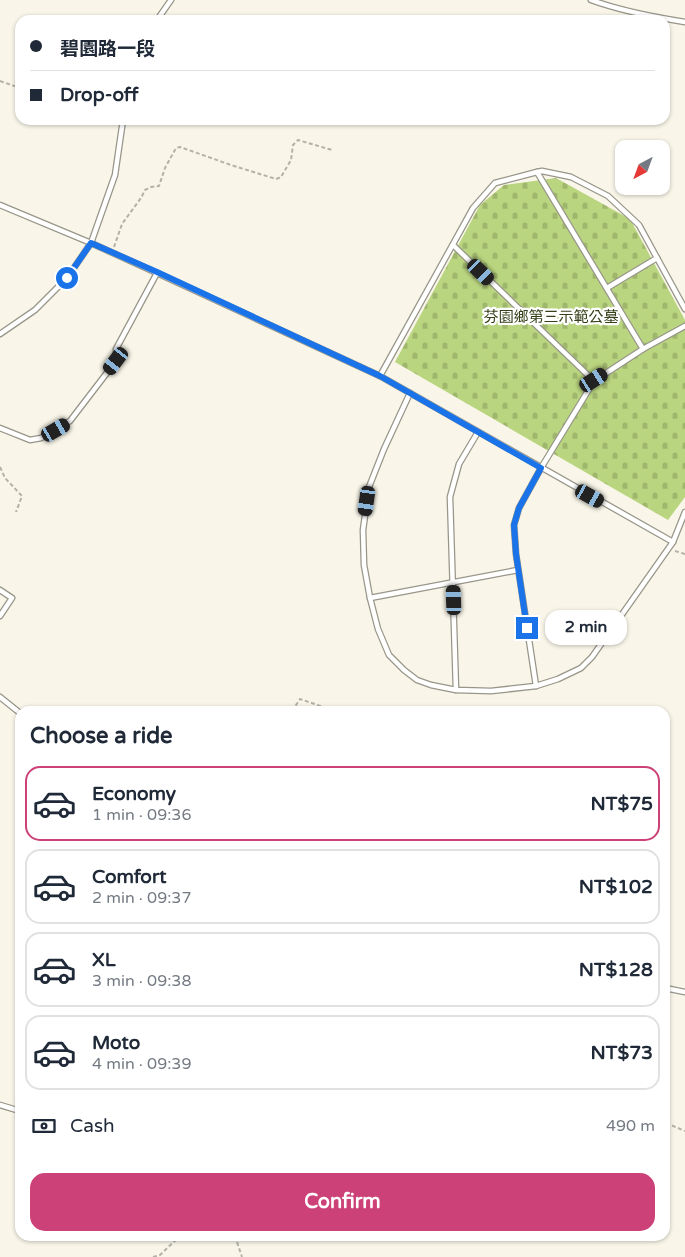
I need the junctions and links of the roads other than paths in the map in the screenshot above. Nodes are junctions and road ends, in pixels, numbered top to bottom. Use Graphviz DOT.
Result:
graph roads {
  1 [pos="171,0"];
  2 [pos="591,0"];
  3 [pos="160,15"];
  4 [pos="643,15"];
  5 [pos="670,20"];
  6 [pos="685,22"];
  7 [pos="122,125"];
  8 [pos="537,172"];
  9 [pos="0,205"];
  10 [pos="91,243"];
  11 [pos="453,245"];
  12 [pos="657,258"];
  13 [pos="157,272"];
  14 [pos="607,288"];
  15 [pos="685,309"];
  16 [pos="685,326"];
  17 [pos="0,334"];
  18 [pos="643,349"];
  19 [pos="380,376"];
  20 [pos="594,380"];
  21 [pos="410,394"];
  22 [pos="0,428"];
  23 [pos="478,432"];
  24 [pos="541,468"];
  25 [pos="685,512"];
  26 [pos="673,542"];
  27 [pos="518,570"];
  28 [pos="453,582"];
  29 [pos="0,590"];
  30 [pos="370,598"];
  31 [pos="0,616"];
  32 [pos="536,686"];
  33 [pos="456,690"];
  34 [pos="0,697"];
  35 [pos="15,709"];
  36 [pos="670,989"];
  37 [pos="685,992"];
  38 [pos="0,1105"];
  39 [pos="15,1110"];
  1 -- 3 [label="lane"];
  2 -- 4 [label="lane"];
  5 -- 6 [label="lane"];
  7 -- 10 [label="lane"];
  8 -- 11 [label="lane"];
  8 -- 12 [label="lane"];
  8 -- 14 [label="lane"];
  9 -- 10 [label="lane"];
  10 -- 13 [label="lane"];
  10 -- 17 [label="lane"];
  11 -- 19 [label="lane"];
  11 -- 20 [label="lane"];
  12 -- 14 [label="lane"];
  12 -- 15 [label="lane"];
  13 -- 19 [label="lane"];
  13 -- 22 [label="lane"];
  14 -- 18 [label="lane"];
  16 -- 18 [label="lane"];
  18 -- 20 [label="lane"];
  19 -- 21 [label="lane"];
  20 -- 24 [label="lane"];
  21 -- 23 [label="lane"];
  21 -- 30 [label="lane"];
  23 -- 24 [label="lane"];
  23 -- 28 [label="lane"];
  24 -- 26 [label="lane"];
  24 -- 27 [label="lane"];
  25 -- 26 [label="lane"];
  26 -- 32 [label="lane"];
  27 -- 28 [label="lane"];
  27 -- 32 [label="lane"];
  28 -- 30 [label="lane"];
  28 -- 33 [label="lane"];
  29 -- 31 [label="lane"];
  30 -- 33 [label="lane"];
  32 -- 33 [label="lane"];
  34 -- 35 [label="lane"];
  36 -- 37 [label="lane"];
  38 -- 39 [label="lane"];
}
